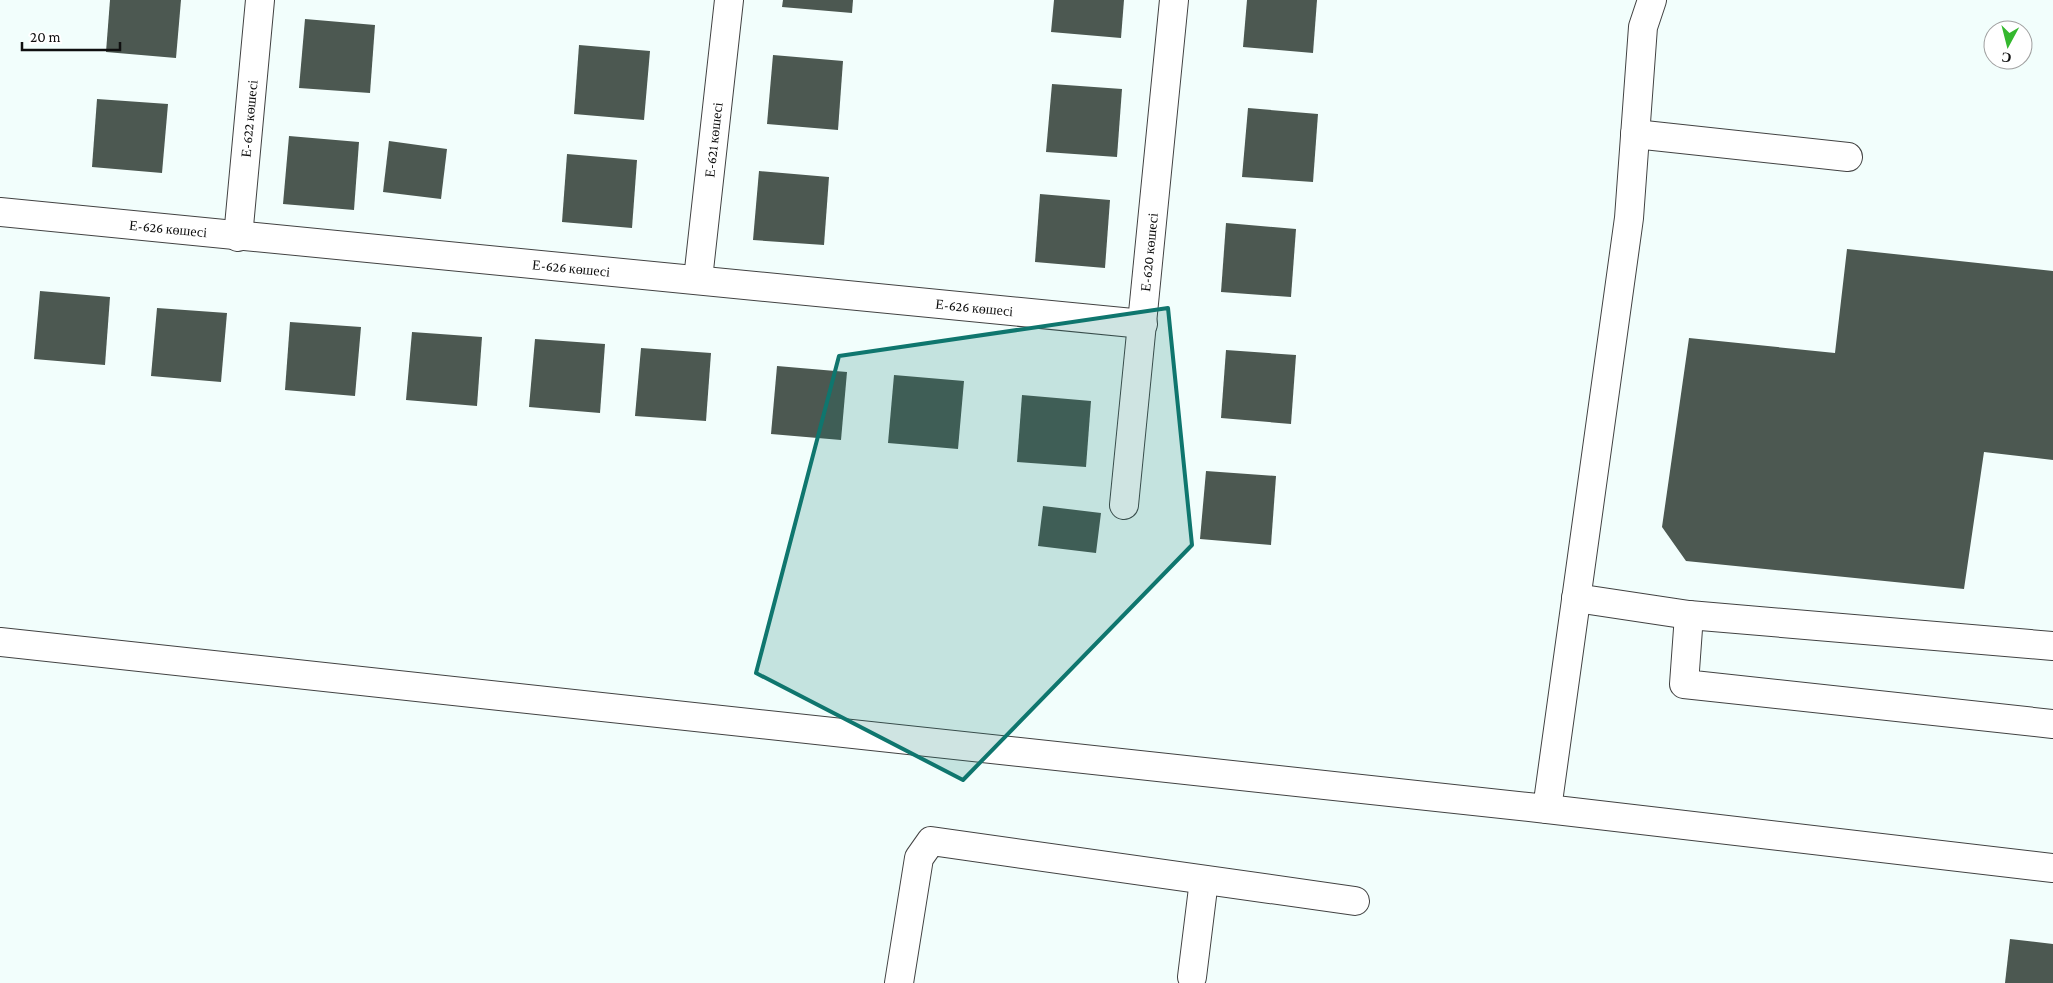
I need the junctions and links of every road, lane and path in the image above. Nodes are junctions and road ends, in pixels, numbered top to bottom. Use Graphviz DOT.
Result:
graph roads {
  1 [pos="260,0"];
  2 [pos="729,0"];
  3 [pos="1174,0"];
  4 [pos="1652,0"];
  5 [pos="1634,134"];
  6 [pos="1848,157"];
  7 [pos="0,212"];
  8 [pos="238,237"];
  9 [pos="698,279"];
  10 [pos="1143,324"];
  11 [pos="1124,505"];
  12 [pos="1576,598"];
  13 [pos="1690,615"];
  14 [pos="0,642"];
  15 [pos="2053,646"];
  16 [pos="2053,724"];
  17 [pos="1547,809"];
  18 [pos="2053,868"];
  19 [pos="1204,880"];
  20 [pos="1355,901"];
  21 [pos="1192,977"];
  22 [pos="899,983"];
  1 -- 8 [label="street, Е-622 көшесі"];
  2 -- 9 [label="street, Е-621 көшесі"];
  3 -- 10 [label="street, Е-620 көшесі"];
  4 -- 5 [label="street"];
  5 -- 6 [label="street"];
  5 -- 12 [label="street"];
  7 -- 8 [label="street, Е-626 көшесі"];
  8 -- 9 [label="street, Е-626 көшесі"];
  9 -- 10 [label="street, Е-626 көшесі"];
  10 -- 11 [label="street, Е-620 көшесі"];
  12 -- 13 [label="street"];
  12 -- 17 [label="street"];
  13 -- 15 [label="street"];
  13 -- 16 [label="street"];
  14 -- 17 [label="street"];
  17 -- 18 [label="street"];
  19 -- 20 [label="street"];
  19 -- 21 [label="street"];
  19 -- 22 [label="street"];
}
